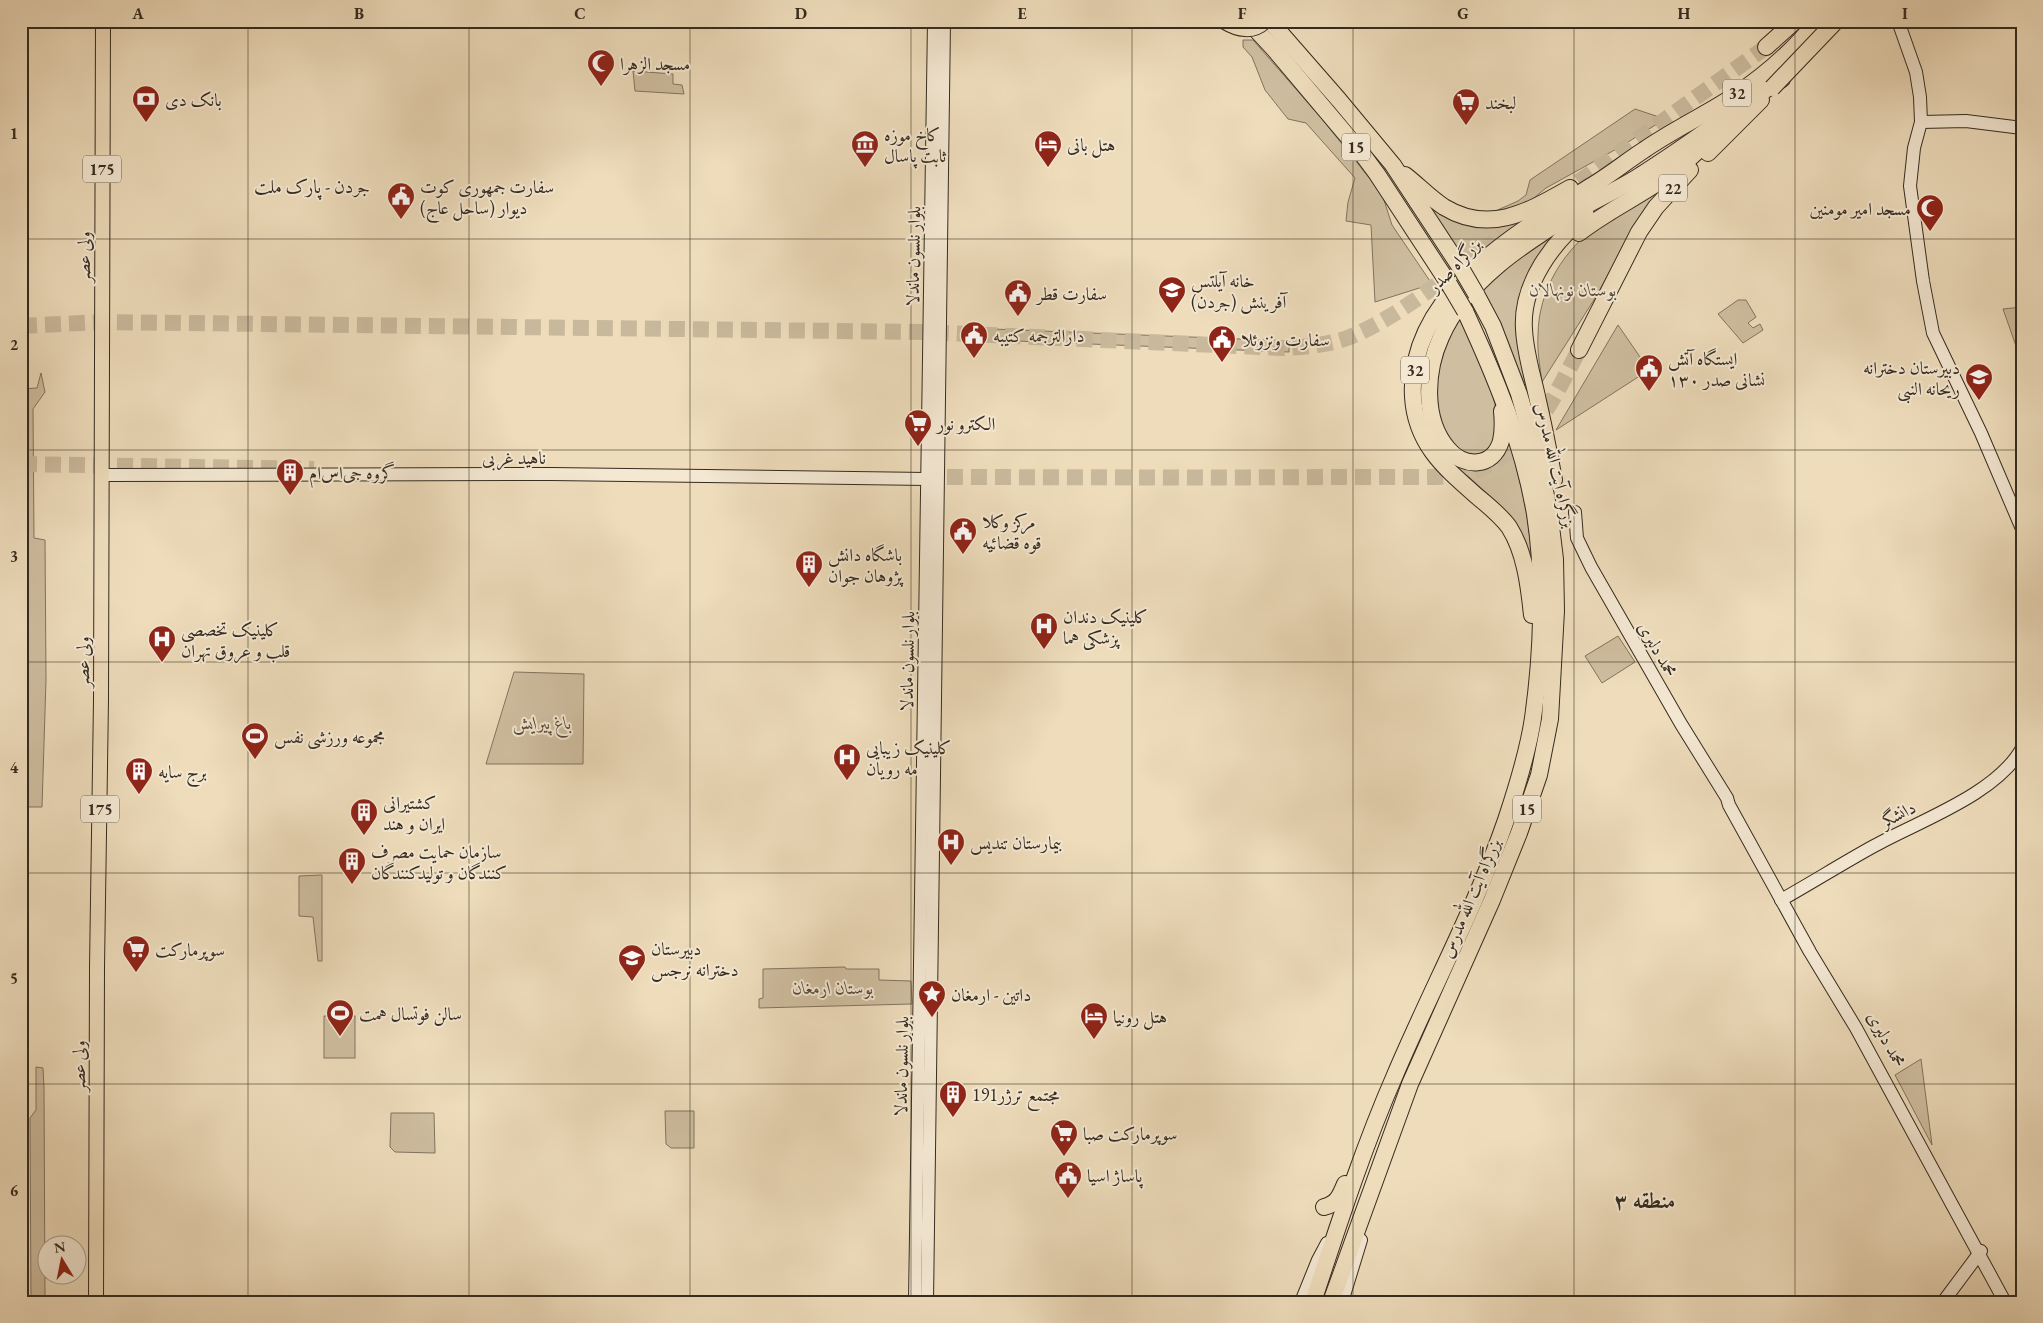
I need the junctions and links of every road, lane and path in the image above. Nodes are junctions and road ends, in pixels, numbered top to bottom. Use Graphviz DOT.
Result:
graph roads {
  1 [pos="103,21"];
  2 [pos="934,21"];
  3 [pos="944,21"];
  4 [pos="1225,21"];
  5 [pos="1248,21"];
  6 [pos="1264,21"];
  7 [pos="1270,21"];
  8 [pos="1795,21"];
  9 [pos="1836,21"];
  10 [pos="1845,21"];
  11 [pos="1898,21"];
  12 [pos="1814,24"];
  13 [pos="1766,47"];
  14 [pos="1772,88"];
  15 [pos="1921,122"];
  16 [pos="2022,128"];
  17 [pos="1645,149"];
  18 [pos="937,154"];
  19 [pos="1392,165"];
  20 [pos="1640,176"];
  21 [pos="1580,350"];
  22 [pos="1532,372"];
  23 [pos="1497,384"];
  24 [pos="101,475"];
  25 [pos="927,479"];
  26 [pos="1575,512"];
  27 [pos="2022,529"];
  28 [pos="1555,559"];
  29 [pos="1538,658"];
  30 [pos="2022,748"];
  31 [pos="1784,898"];
  32 [pos="1370,1141"];
  33 [pos="1371,1191"];
  34 [pos="1324,1207"];
  35 [pos="1340,1219"];
  36 [pos="1980,1253"];
  37 [pos="96,1302"];
  38 [pos="915,1302"];
  39 [pos="926,1302"];
  40 [pos="1301,1302"];
  41 [pos="1313,1302"];
  42 [pos="1331,1302"];
  43 [pos="1342,1302"];
  44 [pos="1943,1302"];
  45 [pos="2005,1302"];
  46 [pos="2011,1302"];
  1 -- 24 [label="main road, ولی عصر / 175"];
  2 -- 18 [label="main road, بلوار نلسون ماندلا"];
  3 -- 18 [label="main road, بلوار نلسون ماندلا"];
  4 -- 6 [label="highway, bridge"];
  5 -- 23 [label="highway, 15, bridge"];
  7 -- 19 [label="highway, 15"];
  8 -- 13 [label="highway"];
  9 -- 14 [label="highway, 22, bridge"];
  10 -- 20 [label="highway, بزرگراه صدر / 32"];
  11 -- 15 [label="main road"];
  12 -- 17 [label="highway, بزرگراه صدر / 32"];
  14 -- 21 [label="highway, 22"];
  14 -- 22 [label="highway"];
  15 -- 16 [label="main road"];
  15 -- 27 [label="main road"];
  17 -- 19 [label="highway"];
  17 -- 29 [label="highway, بزرگراه صدر / 32"];
  18 -- 25 [label="main road, بلوار نلسون ماندلا"];
  18 -- 39 [label="main road, بلوار نلسون ماندلا"];
  19 -- 28 [label="highway, بزرگراه آیت الله مدرس / 15, bridge"];
  20 -- 22 [label="highway, 32"];
  20 -- 23 [label="highway, بزرگراه صدر / 32"];
  22 -- 28 [label="highway"];
  23 -- 29 [label="highway, بزرگراه آیت الله مدرس / 15"];
  24 -- 25 [label="main road, ناهید غربی"];
  24 -- 37 [label="main road, ولی عصر / 175"];
  25 -- 38 [label="main road, بلوار نلسون ماندلا"];
  26 -- 31 [label="main road, محمد دلیری"];
  28 -- 33 [label="highway, بزرگراه آیت الله مدرس / 15"];
  29 -- 32 [label="highway, بزرگراه آیت الله مدرس / 15"];
  30 -- 31 [label="main road, دانشگر"];
  31 -- 36 [label="main road, محمد دلیری"];
  32 -- 34 [label="highway"];
  32 -- 35 [label="highway, بزرگراه آیت الله مدرس / 15"];
  33 -- 42 [label="highway, بزرگراه آیت الله مدرس / 15"];
  33 -- 43 [label="main road"];
  35 -- 40 [label="main road"];
  35 -- 41 [label="highway, بزرگراه آیت الله مدرس / 15"];
  36 -- 44 [label="main road"];
  36 -- 45 [label="main road, محمد دلیری"];
  36 -- 46 [label="main road, محمد دلیری"];
}
